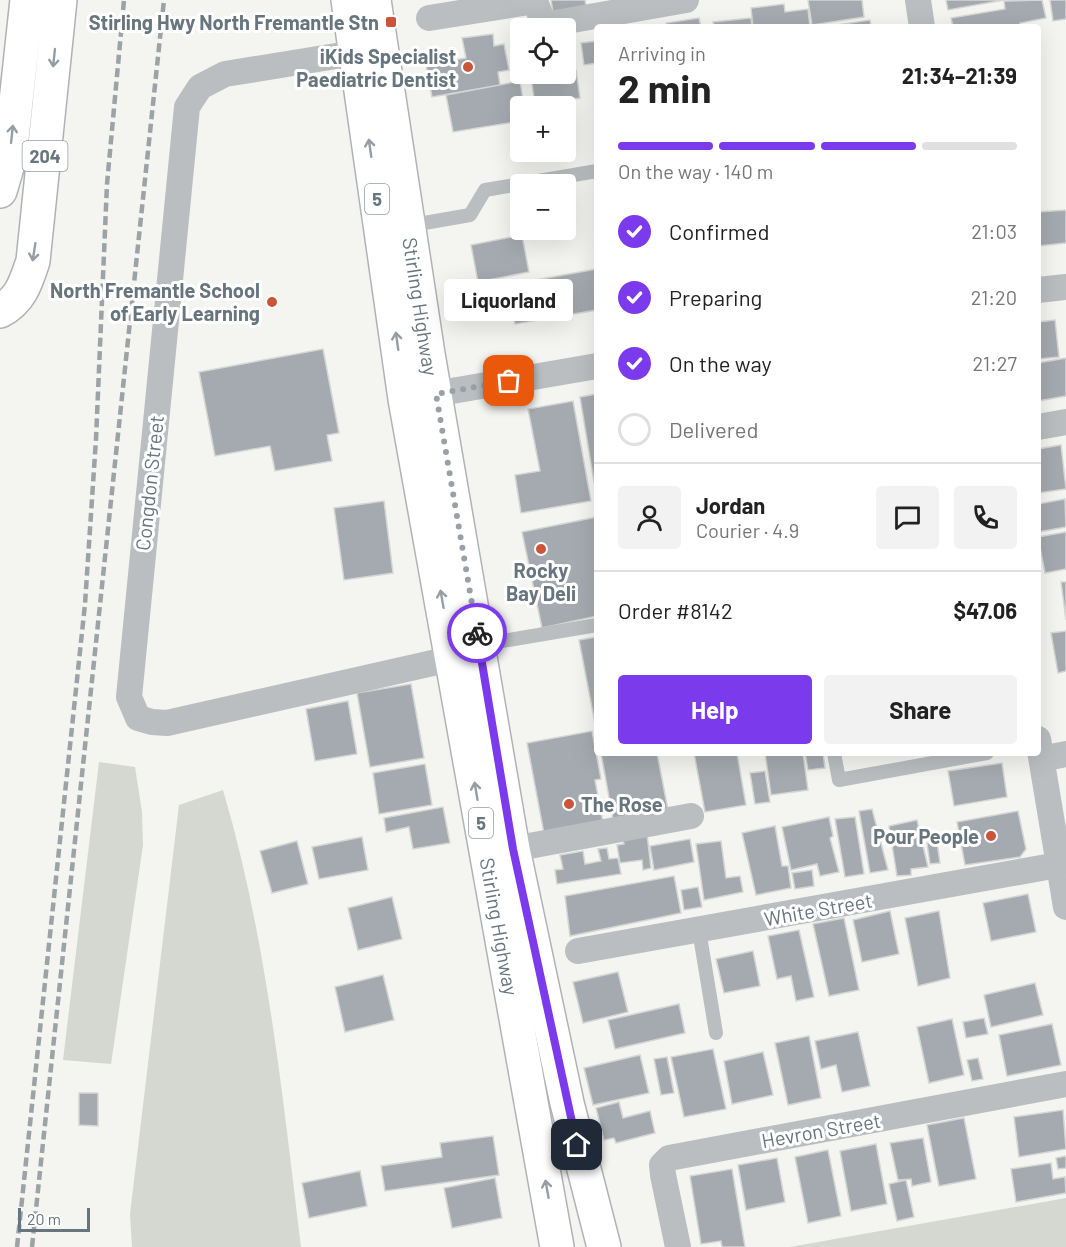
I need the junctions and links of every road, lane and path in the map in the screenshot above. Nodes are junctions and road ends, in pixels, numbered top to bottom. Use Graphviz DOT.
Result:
graph roads {
  1 [pos="27,0"];
  2 [pos="60,0"];
  3 [pos="348,0"];
  4 [pos="374,0"];
  5 [pos="686,0"];
  6 [pos="918,0"];
  7 [pos="429,18"];
  8 [pos="922,24"];
  9 [pos="369,51"];
  10 [pos="594,172"];
  11 [pos="0,190"];
  12 [pos="407,225"];
  13 [pos="1066,287"];
  14 [pos="1041,290"];
  15 [pos="5,308"];
  16 [pos="594,367"];
  17 [pos="421,397"];
  18 [pos="1066,422"];
  19 [pos="1041,426"];
  20 [pos="594,626"];
  21 [pos="471,652"];
  22 [pos="1044,748"];
  23 [pos="834,756"];
  24 [pos="970,756"];
  25 [pos="691,816"];
  26 [pos="513,849"];
  27 [pos="1058,865"];
  28 [pos="1066,907"];
  29 [pos="699,930"];
  30 [pos="578,951"];
  31 [pos="716,1033"];
  32 [pos="1066,1084"];
  33 [pos="557,1247"];
  34 [pos="604,1247"];
  35 [pos="678,1247"];
  11 -- 1 [label="main road, 204, one-way"];
  2 -- 15 [label="main road, 204, one-way"];
  3 -- 9 [label="main road, Stirling Highway / 5"];
  4 -- 9 [label="main road, Stirling Highway / 5"];
  5 -- 7 [label="street"];
  6 -- 8 [label="street"];
  9 -- 12 [label="main road, Stirling Highway / 5"];
  17 -- 9 [label="main road, Stirling Highway / 5, one-way"];
  9 -- 21 [label="street, Congdon Street"];
  10 -- 12 [label="lane"];
  12 -- 17 [label="main road, Stirling Highway / 5"];
  13 -- 14 [label="street"];
  16 -- 17 [label="street"];
  17 -- 21 [label="main road, Stirling Highway / 5"];
  18 -- 19 [label="street"];
  20 -- 21 [label="lane"];
  21 -- 26 [label="main road, Stirling Highway / 5"];
  33 -- 21 [label="main road, Stirling Highway / 5, one-way"];
  22 -- 27 [label="street"];
  23 -- 24 [label="lane"];
  25 -- 26 [label="street"];
  26 -- 34 [label="main road, Stirling Highway / 5"];
  27 -- 28 [label="street"];
  27 -- 29 [label="street, White Street"];
  29 -- 30 [label="street, White Street"];
  29 -- 31 [label="lane"];
  32 -- 35 [label="street, Hevron Street"];
}
